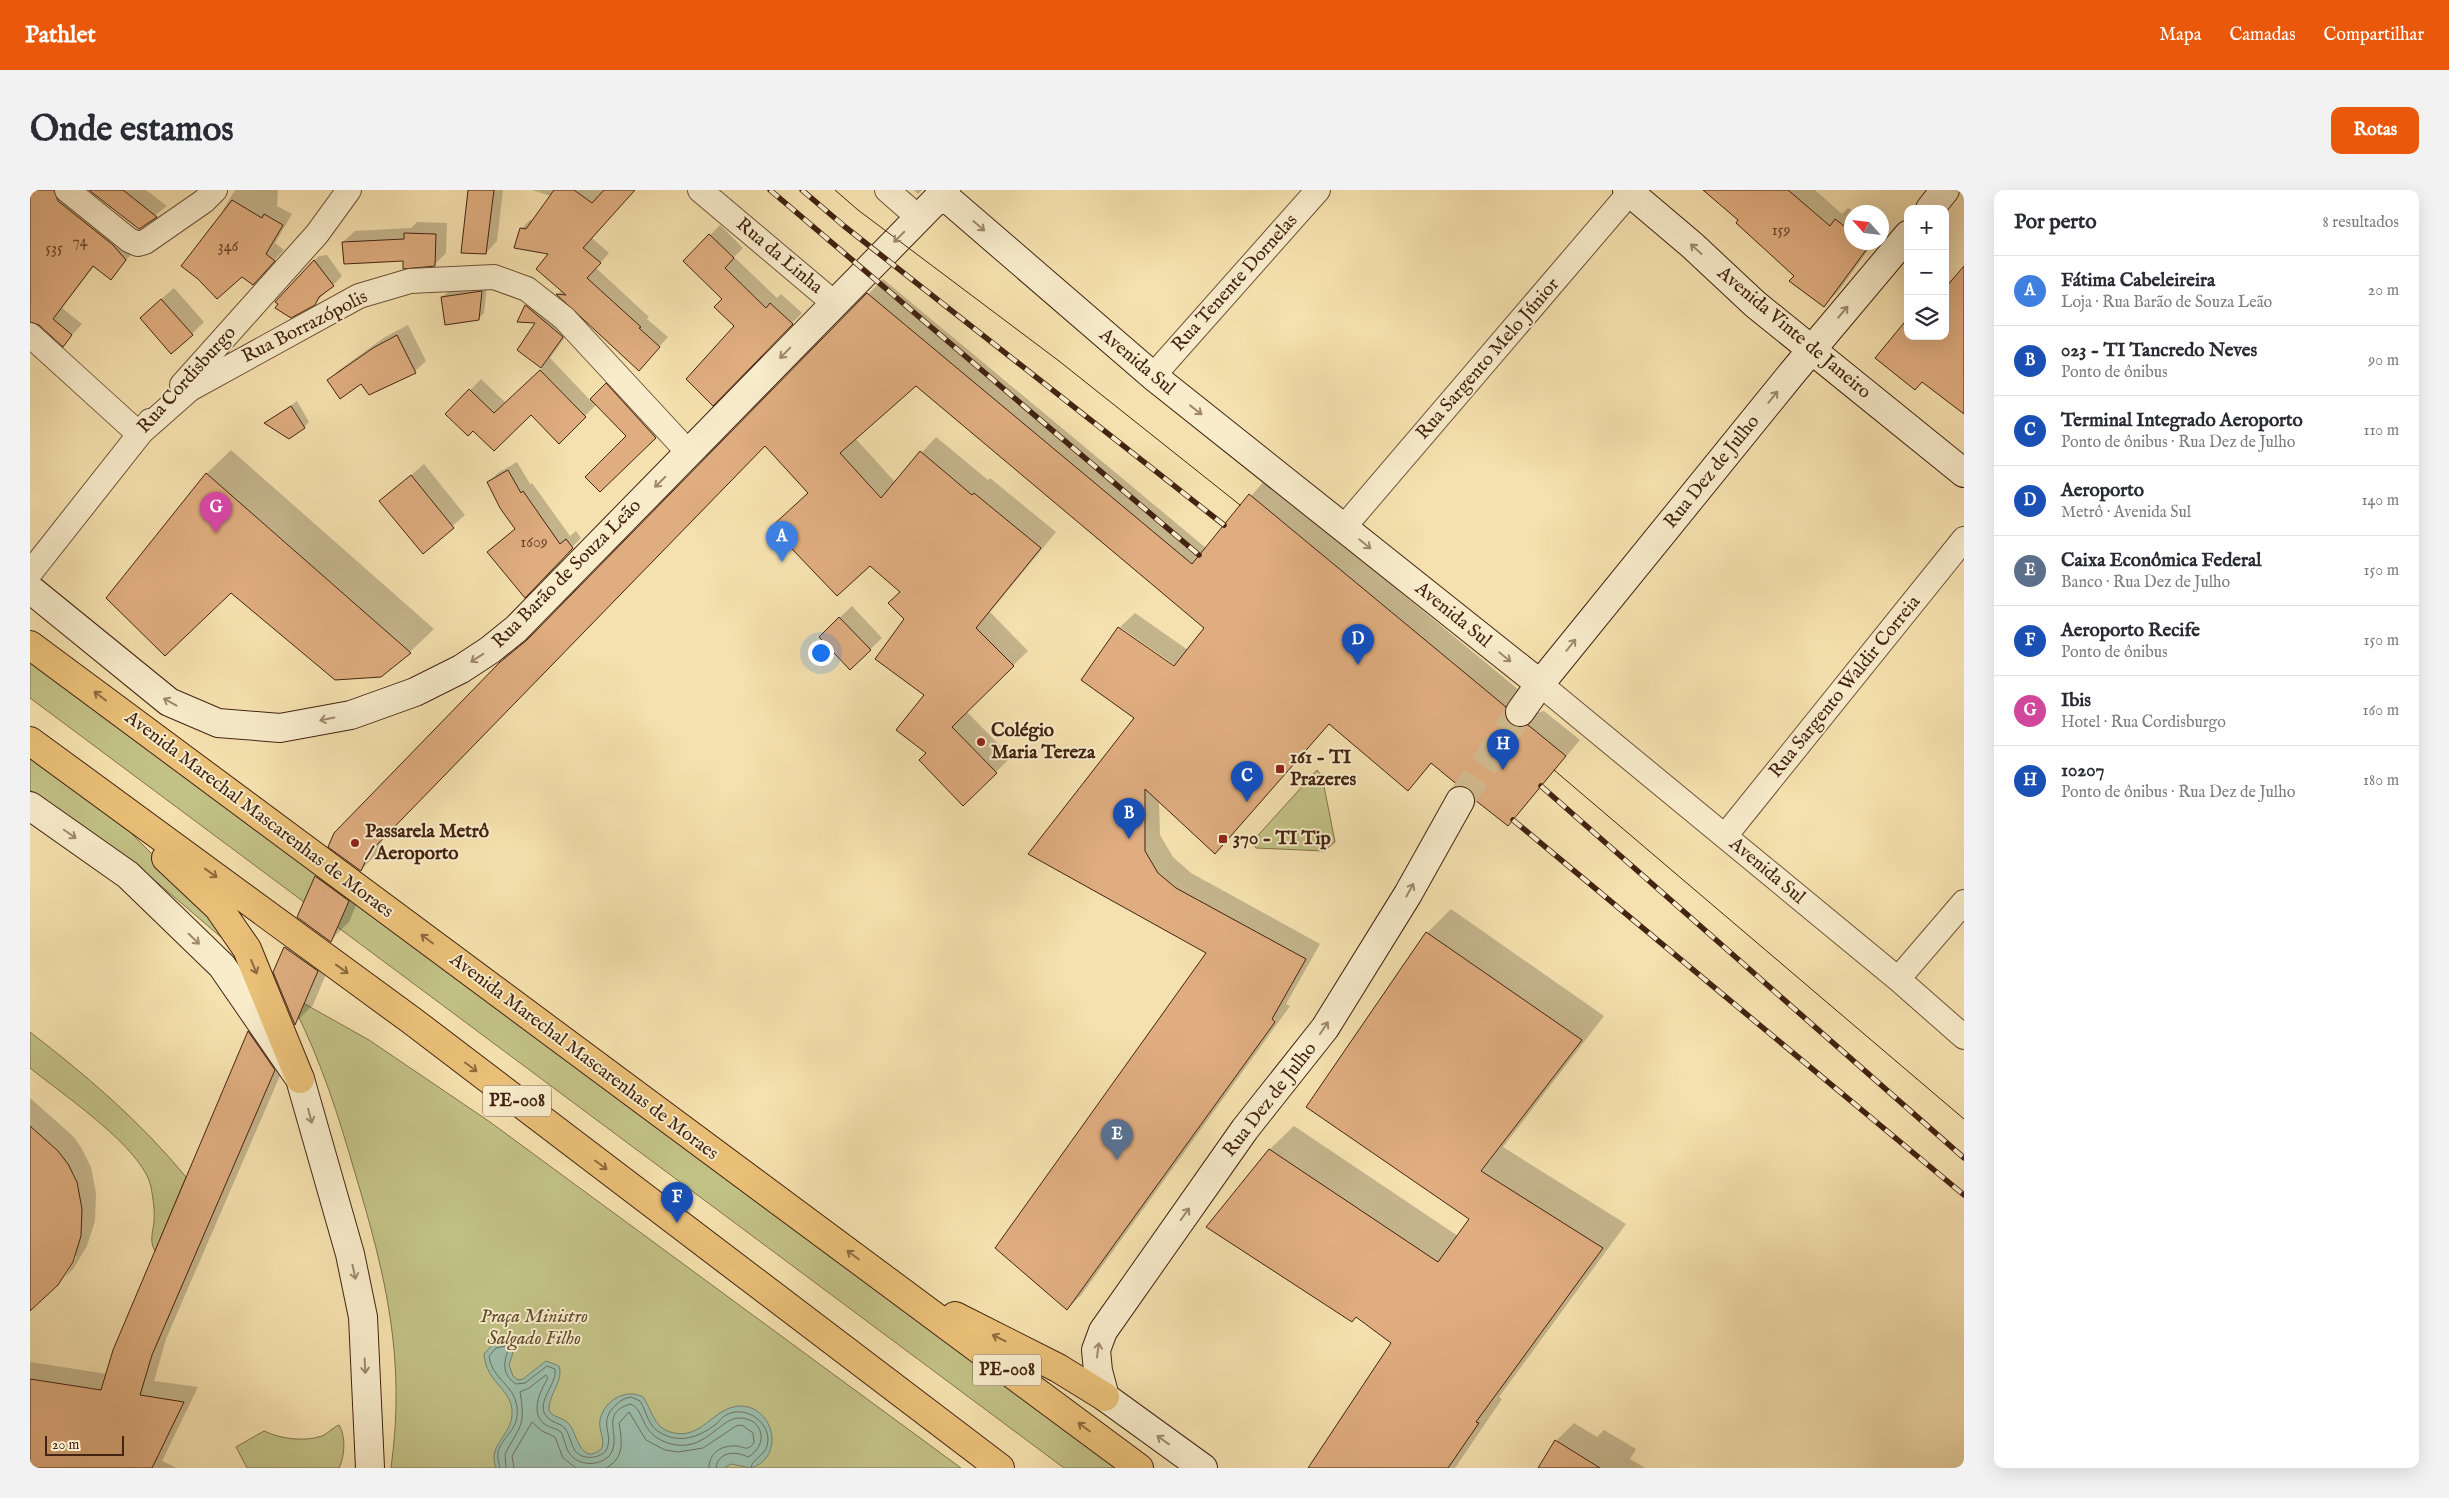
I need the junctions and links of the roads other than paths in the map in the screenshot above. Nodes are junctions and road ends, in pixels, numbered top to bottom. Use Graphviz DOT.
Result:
graph roads {
  1 [pos="67,190"];
  2 [pos="215,190"];
  3 [pos="348,190"];
  4 [pos="700,190"];
  5 [pos="887,190"];
  6 [pos="1318,190"];
  7 [pos="1945,190"];
  8 [pos="1630,191"];
  9 [pos="944,192"];
  10 [pos="1933,205"];
  11 [pos="919,218"];
  12 [pos="1904,240"];
  13 [pos="834,303"];
  14 [pos="30,335"];
  15 [pos="1812,350"];
  16 [pos="1153,376"];
  17 [pos="139,434"];
  18 [pos="689,453"];
  19 [pos="1964,473"];
  20 [pos="1344,527"];
  21 [pos="1964,539"];
  22 [pos="30,573"];
  23 [pos="30,589"];
  24 [pos="30,624"];
  25 [pos="40,652"];
  26 [pos="1540,684"];
  27 [pos="1520,712"];
  28 [pos="30,741"];
  29 [pos="81,777"];
  30 [pos="1460,801"];
  31 [pos="30,806"];
  32 [pos="1726,836"];
  33 [pos="1964,902"];
  34 [pos="1898,979"];
  35 [pos="1964,1037"];
  36 [pos="300,1079"];
  37 [pos="891,1284"];
  38 [pos="1104,1398"];
  39 [pos="370,1468"];
  40 [pos="1000,1468"];
  41 [pos="1139,1468"];
  42 [pos="1203,1468"];
  1 -- 2 [label="street"];
  3 -- 17 [label="street, Rua Cordisburgo"];
  4 -- 13 [label="street, Rua da Linha"];
  5 -- 11 [label="street"];
  6 -- 16 [label="street, Rua Tenente Dornelas"];
  7 -- 10 [label="main road"];
  15 -- 8 [label="main road, Avenida Vinte de Janeiro, one-way"];
  8 -- 20 [label="street, Rua Sargento Melo Júnior"];
  9 -- 11 [label="main road, Rua Barão de Souza Leão"];
  9 -- 16 [label="main road, Avenida Sul, one-way"];
  11 -- 13 [label="main road, Rua Barão de Souza Leão, one-way"];
  15 -- 12 [label="main road, Rua Dez de Julho, one-way"];
  13 -- 18 [label="main road, Rua Barão de Souza Leão, one-way"];
  14 -- 17 [label="street"];
  15 -- 19 [label="main road, Avenida Vinte de Janeiro"];
  26 -- 15 [label="main road, Rua Dez de Julho, one-way"];
  16 -- 20 [label="main road, Avenida Sul, one-way"];
  17 -- 18 [label="street, Rua Borrazópolis"];
  17 -- 22 [label="street, Rua Cordisburgo"];
  18 -- 23 [label="main road, Rua Barão de Souza Leão, one-way"];
  20 -- 26 [label="main road, Avenida Sul, one-way"];
  21 -- 32 [label="street, Rua Sargento Waldir Correia"];
  24 -- 25 [label="highway"];
  37 -- 25 [label="highway, Avenida Marechal Mascarenhas de Moraes / PE-008, one-way"];
  26 -- 27 [label="main road, Rua Dez de Julho"];
  26 -- 32 [label="street, Avenida Sul"];
  28 -- 29 [label="highway, PE-008"];
  29 -- 36 [label="highway, one-way"];
  29 -- 40 [label="highway, PE-008, one-way"];
  38 -- 30 [label="main road, Rua Dez de Julho, one-way"];
  31 -- 36 [label="main road, one-way"];
  32 -- 34 [label="street, Avenida Sul"];
  33 -- 34 [label="street"];
  34 -- 35 [label="street, Avenida Sul"];
  36 -- 39 [label="main road, one-way"];
  38 -- 37 [label="highway, one-way"];
  41 -- 37 [label="highway, Avenida Marechal Mascarenhas de Moraes / PE-008, one-way"];
  42 -- 38 [label="main road, one-way"];
}
